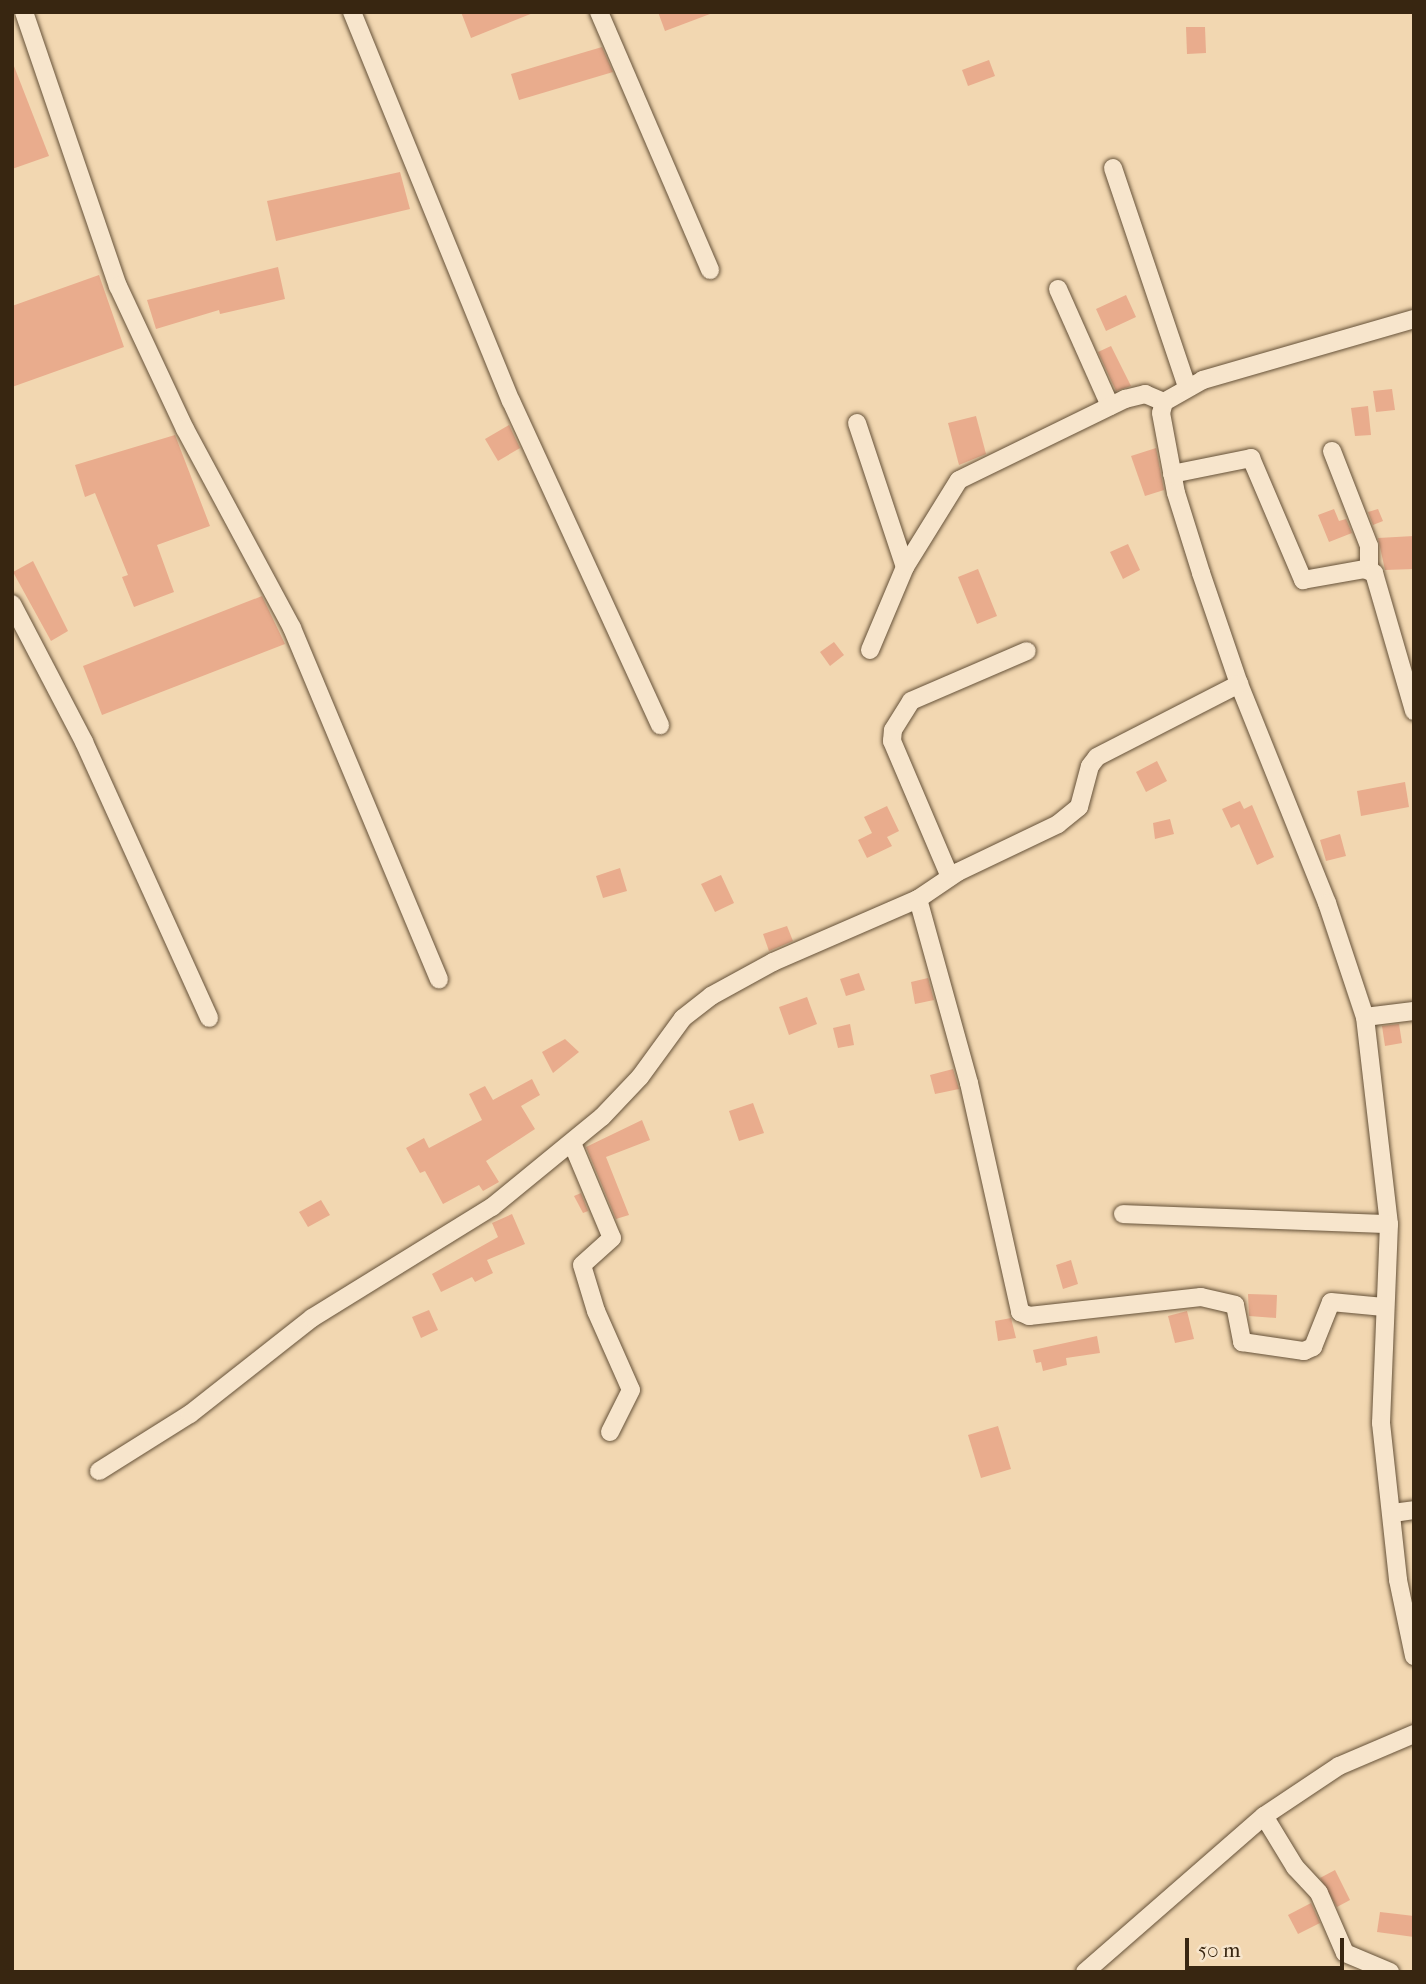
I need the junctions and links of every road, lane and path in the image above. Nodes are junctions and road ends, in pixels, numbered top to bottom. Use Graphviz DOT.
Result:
graph roads {
  1 [pos="24,12"];
  2 [pos="352,12"];
  3 [pos="599,12"];
  4 [pos="1113,168"];
  5 [pos="710,271"];
  6 [pos="1058,289"];
  7 [pos="1414,319"];
  8 [pos="1188,387"];
  9 [pos="1164,401"];
  10 [pos="1110,405"];
  11 [pos="856,423"];
  12 [pos="1332,451"];
  13 [pos="1172,474"];
  14 [pos="905,567"];
  15 [pos="1369,570"];
  16 [pos="12,604"];
  17 [pos="870,650"];
  18 [pos="1027,651"];
  19 [pos="1240,684"];
  20 [pos="1414,711"];
  21 [pos="660,725"];
  22 [pos="950,877"];
  23 [pos="919,899"];
  24 [pos="439,980"];
  25 [pos="1414,1010"];
  26 [pos="1364,1017"];
  27 [pos="209,1018"];
  28 [pos="572,1143"];
  29 [pos="1123,1214"];
  30 [pos="1389,1224"];
  31 [pos="1384,1307"];
  32 [pos="610,1432"];
  33 [pos="99,1471"];
  34 [pos="1414,1510"];
  35 [pos="1394,1513"];
  36 [pos="1414,1656"];
  37 [pos="1414,1734"];
  38 [pos="1264,1816"];
  39 [pos="1085,1972"];
  40 [pos="1390,1972"];
  1 -- 24 [label="street"];
  2 -- 21 [label="street"];
  3 -- 5 [label="street"];
  4 -- 8 [label="street"];
  6 -- 10 [label="street"];
  7 -- 8 [label="street"];
  8 -- 9 [label="street"];
  9 -- 10 [label="street"];
  9 -- 13 [label="street"];
  10 -- 14 [label="street"];
  11 -- 14 [label="street"];
  12 -- 15 [label="street"];
  13 -- 15 [label="street"];
  13 -- 19 [label="street"];
  14 -- 17 [label="street"];
  15 -- 20 [label="street"];
  16 -- 27 [label="street"];
  18 -- 22 [label="street"];
  19 -- 22 [label="street"];
  19 -- 26 [label="street"];
  22 -- 23 [label="street"];
  23 -- 28 [label="street"];
  23 -- 31 [label="street"];
  25 -- 26 [label="street"];
  26 -- 30 [label="street"];
  28 -- 32 [label="street"];
  28 -- 33 [label="street"];
  29 -- 30 [label="street"];
  30 -- 31 [label="street"];
  31 -- 35 [label="street"];
  34 -- 35 [label="street"];
  35 -- 36 [label="street"];
  37 -- 38 [label="street"];
  38 -- 39 [label="street"];
  38 -- 40 [label="street"];
}
